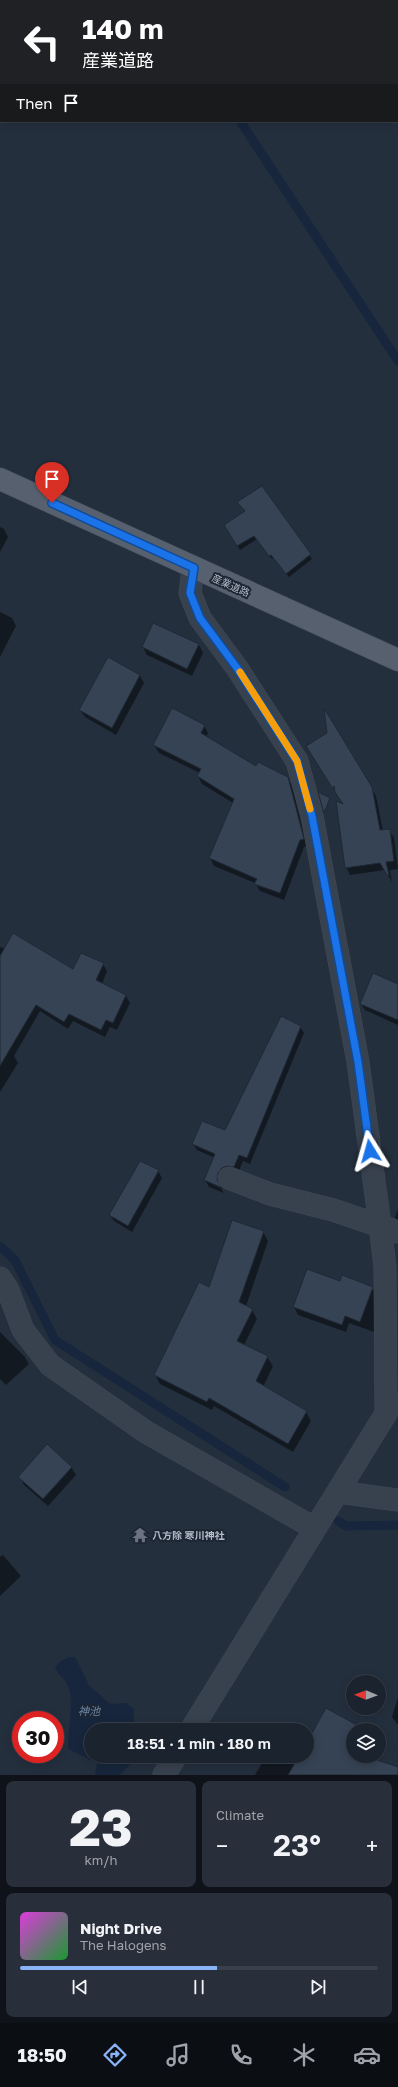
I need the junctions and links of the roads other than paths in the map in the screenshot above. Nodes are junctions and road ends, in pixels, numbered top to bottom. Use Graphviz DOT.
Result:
graph roads {
  1 [pos="0,479"];
  2 [pos="194,568"];
  3 [pos="398,660"];
  4 [pos="229,1178"];
  5 [pos="389,1229"];
  6 [pos="0,1278"];
  7 [pos="398,1394"];
  8 [pos="386,1414"];
  9 [pos="338,1492"];
  10 [pos="398,1500"];
  11 [pos="314,1528"];
  12 [pos="195,1723"];
  13 [pos="172,1763"];
  14 [pos="164,1775"];
  1 -- 2 [label="main road, 産業道路"];
  2 -- 3 [label="main road, 産業道路"];
  2 -- 5 [label="street"];
  4 -- 5 [label="street"];
  5 -- 8 [label="street"];
  6 -- 11 [label="street"];
  7 -- 8 [label="street"];
  8 -- 9 [label="street"];
  9 -- 10 [label="street"];
  9 -- 11 [label="street"];
  11 -- 12 [label="street"];
  13 -- 14 [label="street"];
}
